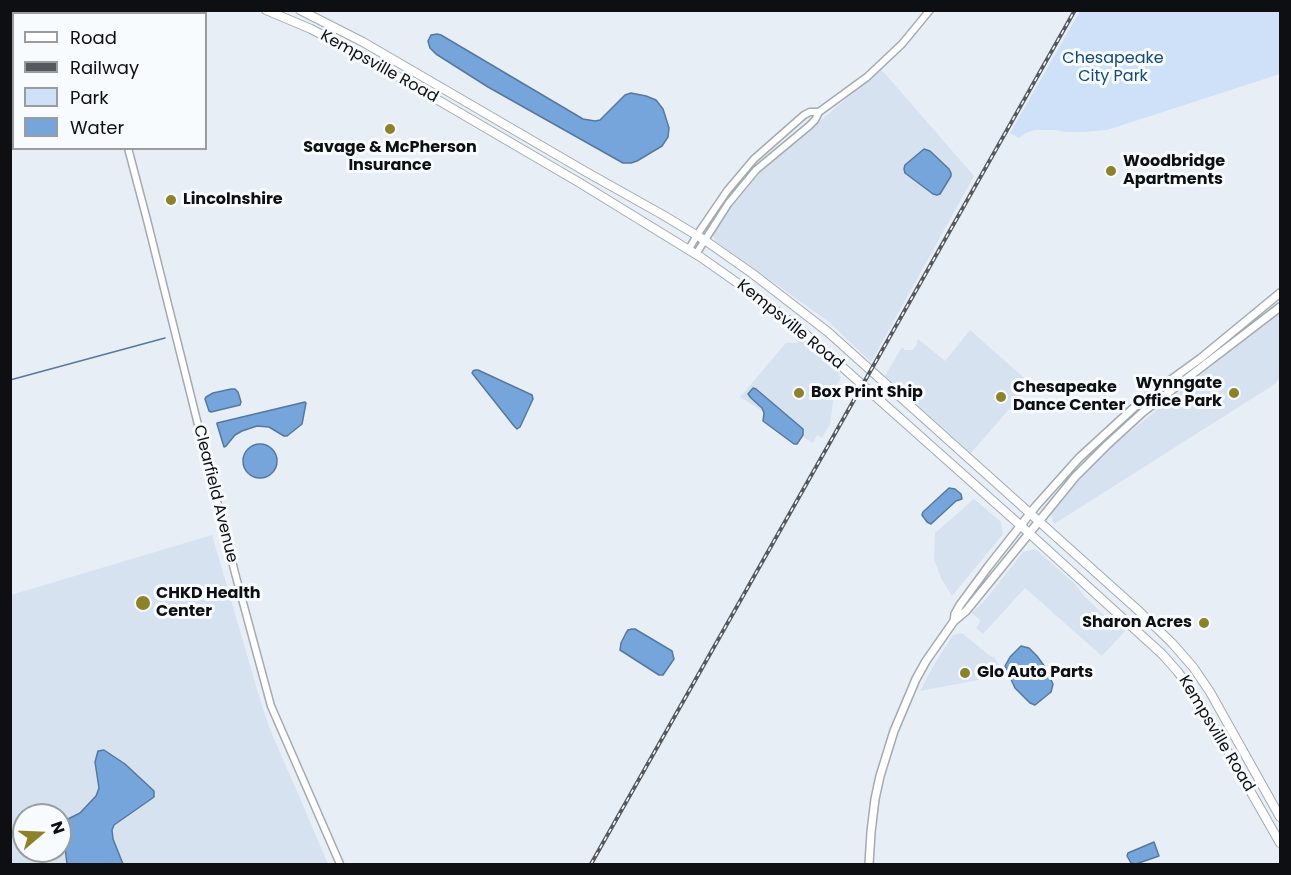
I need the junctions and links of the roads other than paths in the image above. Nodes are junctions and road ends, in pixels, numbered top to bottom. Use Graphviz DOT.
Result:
graph roads {
  1 [pos="266,10"];
  2 [pos="300,10"];
  3 [pos="930,10"];
  4 [pos="819,112"];
  5 [pos="129,150"];
  6 [pos="700,238"];
  7 [pos="692,251"];
  8 [pos="1281,293"];
  9 [pos="1281,307"];
  10 [pos="1030,513"];
  11 [pos="1039,521"];
  12 [pos="1020,526"];
  13 [pos="1029,533"];
  14 [pos="954,621"];
  15 [pos="1281,817"];
  16 [pos="1281,843"];
  17 [pos="340,864"];
  18 [pos="869,864"];
  1 -- 7 [label="main road, Kempsville Road"];
  2 -- 6 [label="main road, Kempsville Road"];
  3 -- 4 [label="street"];
  4 -- 6 [label="street"];
  4 -- 6 [label="street"];
  5 -- 17 [label="street, Clearfield Avenue"];
  6 -- 7 [label="street"];
  6 -- 10 [label="main road, Kempsville Road"];
  7 -- 12 [label="main road, Kempsville Road"];
  8 -- 10 [label="main road"];
  9 -- 11 [label="main road"];
  10 -- 11 [label="main road, Kempsville Road"];
  10 -- 12 [label="main road"];
  11 -- 13 [label="main road"];
  11 -- 15 [label="main road, Kempsville Road"];
  12 -- 13 [label="main road, Kempsville Road"];
  12 -- 14 [label="main road"];
  13 -- 14 [label="main road"];
  13 -- 16 [label="main road, Kempsville Road"];
  14 -- 18 [label="main road"];
}
